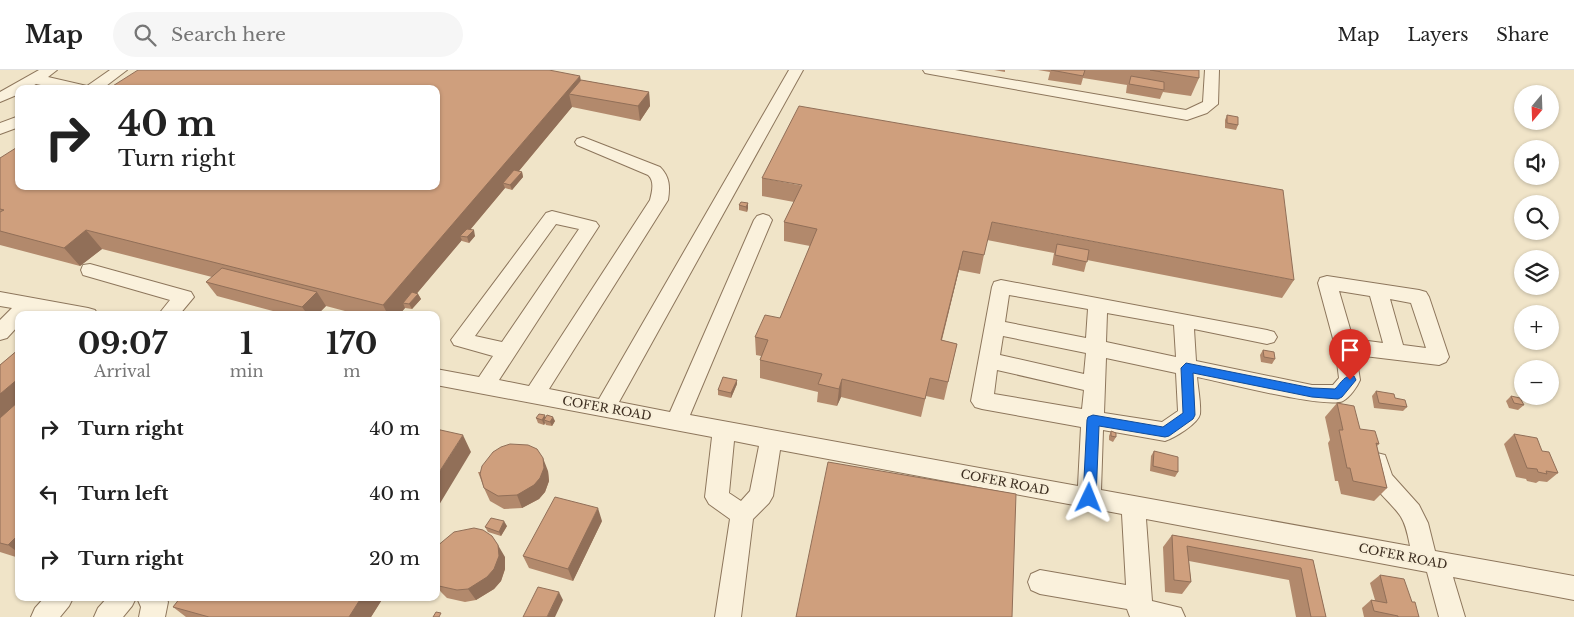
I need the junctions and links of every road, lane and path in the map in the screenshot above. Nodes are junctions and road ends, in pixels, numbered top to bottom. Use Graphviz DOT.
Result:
graph roads {
  1 [pos="50,70"];
  2 [pos="120,70"];
  3 [pos="796,70"];
  4 [pos="930,70"];
  5 [pos="1212,70"];
  6 [pos="35,79"];
  7 [pos="24,85"];
  8 [pos="63,85"];
  9 [pos="98,85"];
  10 [pos="15,90"];
  11 [pos="0,99"];
  12 [pos="15,105"];
  13 [pos="15,123"];
  14 [pos="0,129"];
  15 [pos="582,142"];
  16 [pos="763,220"];
  17 [pos="90,270"];
  18 [pos="1378,291"];
  19 [pos="0,299"];
  20 [pos="27,304"];
  21 [pos="1098,304"];
  22 [pos="21,311"];
  23 [pos="66,311"];
  24 [pos="172,311"];
  25 [pos="15,319"];
  26 [pos="1184,320"];
  27 [pos="995,327"];
  28 [pos="1,336"];
  29 [pos="1267,337"];
  30 [pos="1345,346"];
  31 [pos="1096,349"];
  32 [pos="506,351"];
  33 [pos="1395,351"];
  34 [pos="990,361"];
  35 [pos="1186,368"];
  36 [pos="440,379"];
  37 [pos="1094,384"];
  38 [pos="484,386"];
  39 [pos="534,395"];
  40 [pos="605,408"];
  41 [pos="1093,420"];
  42 [pos="677,421"];
  43 [pos="724,430"];
  44 [pos="771,439"];
  45 [pos="1374,441"];
  46 [pos="1089,498"];
  47 [pos="1133,506"];
  48 [pos="742,514"];
  49 [pos="1432,562"];
  50 [pos="1040,582"];
  51 [pos="1574,588"];
  52 [pos="1139,599"];
  53 [pos="57,601"];
  54 [pos="120,601"];
  55 [pos="154,601"];
  56 [pos="44,617"];
  57 [pos="107,617"];
  58 [pos="152,617"];
  59 [pos="728,617"];
  60 [pos="1172,617"];
  61 [pos="1452,617"];
  1 -- 6 [label="street"];
  2 -- 9 [label="street"];
  3 -- 40 [label="street"];
  4 -- 5 [label="street"];
  6 -- 7 [label="street"];
  6 -- 8 [label="street"];
  10 -- 11 [label="street"];
  11 -- 12 [label="street"];
  13 -- 14 [label="street"];
  15 -- 39 [label="street"];
  16 -- 42 [label="street"];
  17 -- 24 [label="street"];
  18 -- 30 [label="street"];
  18 -- 33 [label="street"];
  18 -- 33 [label="street"];
  19 -- 20 [label="street"];
  20 -- 22 [label="street"];
  20 -- 23 [label="street"];
  21 -- 26 [label="street"];
  21 -- 27 [label="street"];
  21 -- 31 [label="street"];
  25 -- 28 [label="street"];
  26 -- 29 [label="street"];
  26 -- 35 [label="street"];
  27 -- 31 [label="street"];
  27 -- 34 [label="street"];
  30 -- 33 [label="street"];
  30 -- 35 [label="street"];
  31 -- 35 [label="street"];
  31 -- 37 [label="street"];
  32 -- 32 [label="street"];
  32 -- 38 [label="street"];
  34 -- 37 [label="street"];
  34 -- 41 [label="street"];
  35 -- 41 [label="street"];
  36 -- 38 [label="street, COFER ROAD"];
  37 -- 41 [label="street"];
  38 -- 39 [label="street, COFER ROAD"];
  39 -- 40 [label="street, COFER ROAD"];
  40 -- 42 [label="street, COFER ROAD"];
  41 -- 46 [label="street"];
  42 -- 43 [label="street, COFER ROAD"];
  43 -- 44 [label="street, COFER ROAD"];
  43 -- 48 [label="street"];
  44 -- 46 [label="street, COFER ROAD"];
  44 -- 48 [label="street"];
  45 -- 49 [label="street"];
  46 -- 47 [label="street, COFER ROAD"];
  47 -- 49 [label="street, COFER ROAD"];
  47 -- 52 [label="street"];
  48 -- 59 [label="street"];
  49 -- 51 [label="street, COFER ROAD"];
  49 -- 61 [label="street"];
  50 -- 52 [label="street"];
  52 -- 60 [label="street"];
  53 -- 56 [label="street"];
  54 -- 57 [label="street"];
  55 -- 58 [label="street"];
}
